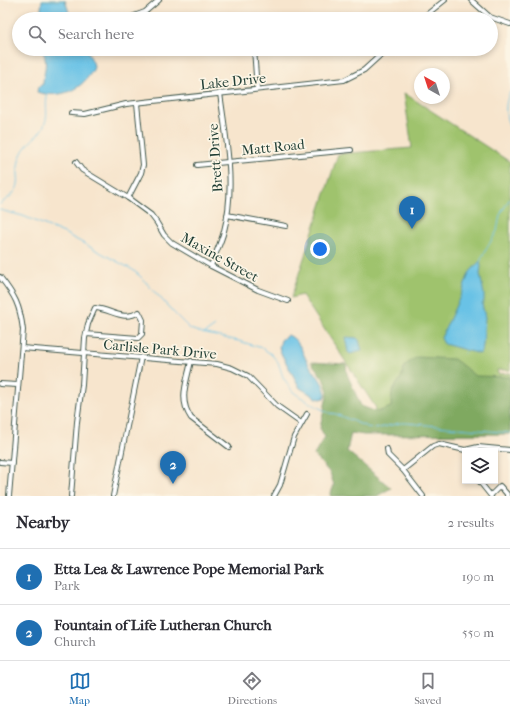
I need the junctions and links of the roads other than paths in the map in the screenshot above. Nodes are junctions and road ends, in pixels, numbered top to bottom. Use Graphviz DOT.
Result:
graph roads {
  1 [pos="159,0"];
  2 [pos="445,0"];
  3 [pos="471,0"];
  4 [pos="145,12"];
  5 [pos="430,12"];
  6 [pos="484,12"];
  7 [pos="498,20"];
  8 [pos="510,24"];
  9 [pos="255,56"];
  10 [pos="379,56"];
  11 [pos="257,89"];
  12 [pos="220,93"];
  13 [pos="137,103"];
  14 [pos="71,113"];
  15 [pos="351,150"];
  16 [pos="76,162"];
  17 [pos="228,162"];
  18 [pos="197,165"];
  19 [pos="128,198"];
  20 [pos="227,215"];
  21 [pos="286,226"];
  22 [pos="211,266"];
  23 [pos="0,277"];
  24 [pos="288,301"];
  25 [pos="86,334"];
  26 [pos="22,348"];
  27 [pos="85,353"];
  28 [pos="141,357"];
  29 [pos="191,361"];
  30 [pos="0,384"];
  31 [pos="18,386"];
  32 [pos="307,414"];
  33 [pos="301,423"];
  34 [pos="229,447"];
  35 [pos="387,448"];
  36 [pos="474,448"];
  37 [pos="489,448"];
  38 [pos="462,449"];
  39 [pos="498,449"];
  40 [pos="510,450"];
  41 [pos="0,462"];
  42 [pos="12,462"];
  43 [pos="403,470"];
  44 [pos="481,484"];
  45 [pos="9,496"];
  46 [pos="71,496"];
  47 [pos="113,496"];
  48 [pos="274,496"];
  49 [pos="423,496"];
  50 [pos="491,496"];
  51 [pos="507,496"];
  1 -- 4 [label="street"];
  2 -- 5 [label="street"];
  3 -- 6 [label="street"];
  7 -- 8 [label="street"];
  9 -- 11 [label="street"];
  10 -- 11 [label="street, Lake Drive"];
  11 -- 12 [label="street, Lake Drive"];
  12 -- 13 [label="street, Lake Drive"];
  12 -- 17 [label="street, Brett Drive"];
  13 -- 14 [label="street, Lake Drive"];
  13 -- 19 [label="street"];
  15 -- 17 [label="street, Matt Road"];
  16 -- 19 [label="street, Maxine Street"];
  17 -- 18 [label="street, Matt Road"];
  17 -- 20 [label="street, Brett Drive"];
  19 -- 22 [label="street, Maxine Street"];
  20 -- 21 [label="street"];
  20 -- 22 [label="street, Brett Drive"];
  22 -- 24 [label="street, Maxine Street"];
  23 -- 26 [label="street"];
  25 -- 25 [label="street"];
  25 -- 27 [label="street"];
  26 -- 27 [label="street, Carlisle Park Drive"];
  26 -- 31 [label="street"];
  27 -- 28 [label="street, Carlisle Park Drive"];
  27 -- 46 [label="street"];
  28 -- 29 [label="street, Carlisle Park Drive"];
  28 -- 47 [label="street"];
  29 -- 33 [label="street, Carlisle Park Drive"];
  29 -- 34 [label="street"];
  30 -- 31 [label="street"];
  31 -- 42 [label="street"];
  32 -- 33 [label="street"];
  33 -- 48 [label="street"];
  35 -- 43 [label="street"];
  36 -- 37 [label="street"];
  38 -- 43 [label="street"];
  39 -- 40 [label="street"];
  41 -- 42 [label="street"];
  42 -- 45 [label="street"];
  43 -- 49 [label="street"];
  44 -- 50 [label="street"];
  50 -- 51 [label="street"];
}
